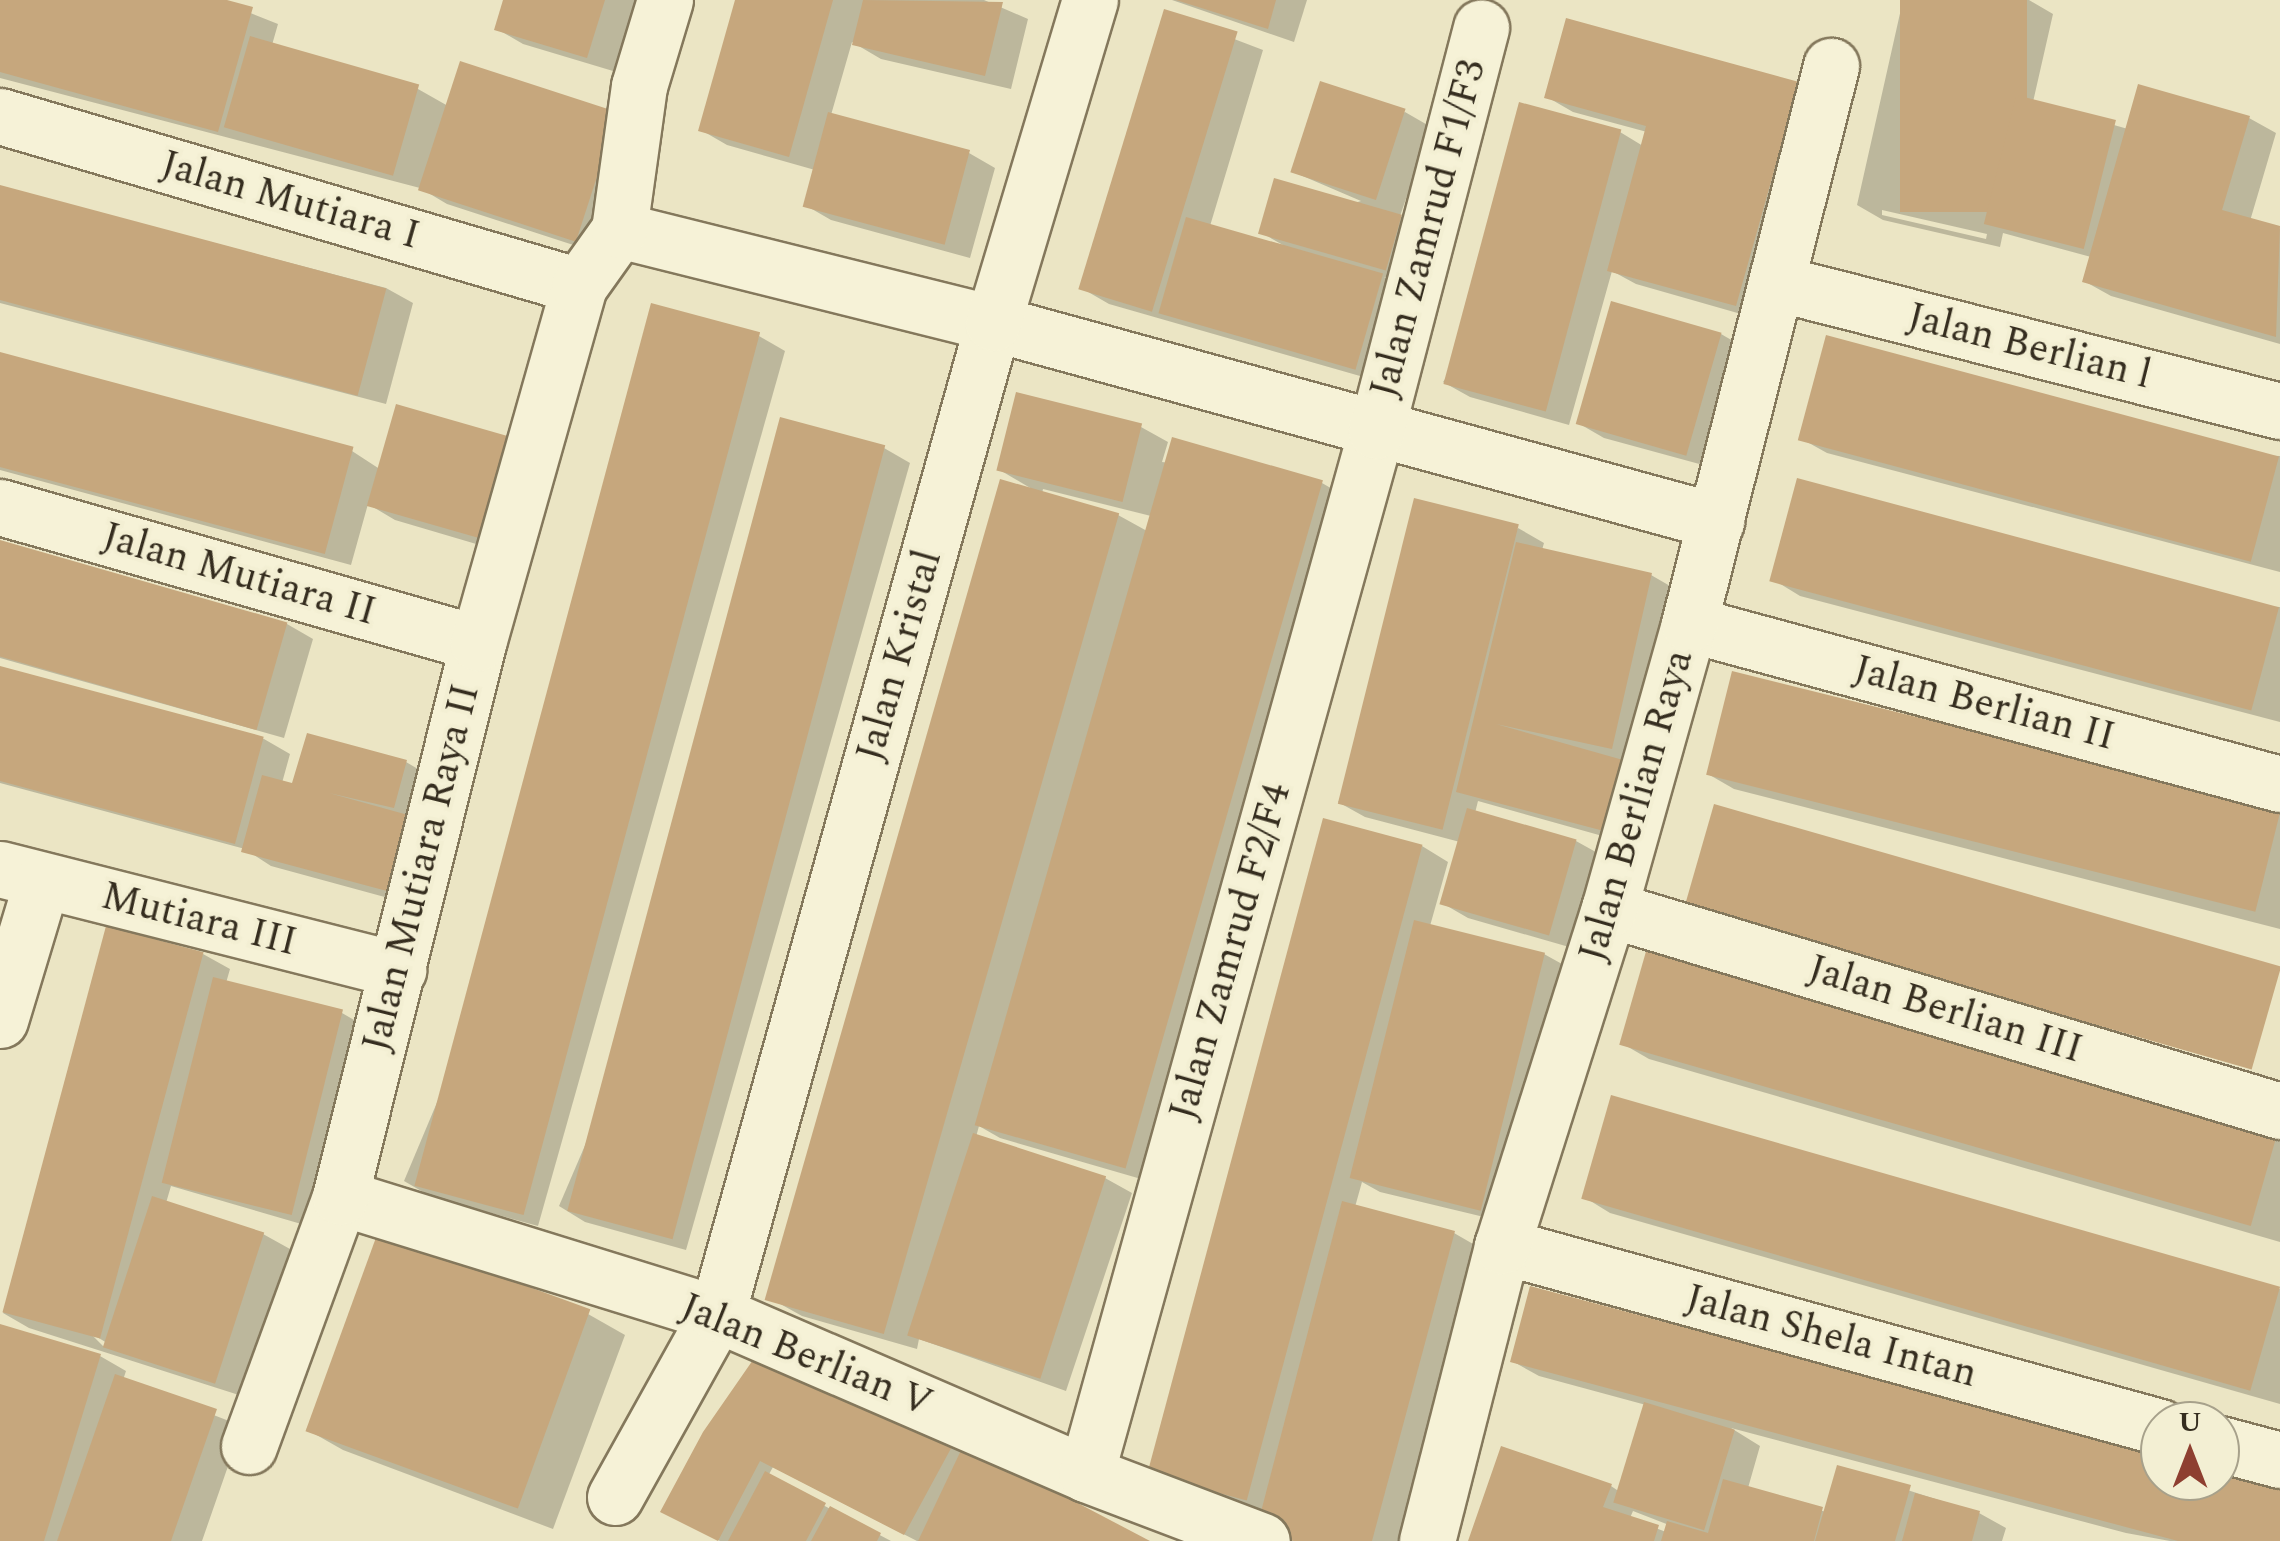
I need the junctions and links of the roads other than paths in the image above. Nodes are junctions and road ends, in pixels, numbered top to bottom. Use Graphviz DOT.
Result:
graph roads {
  1 [pos="665,0"];
  2 [pos="1090,0"];
  3 [pos="1482,27"];
  4 [pos="1831,66"];
  5 [pos="0,116"];
  6 [pos="619,230"];
  7 [pos="1777,284"];
  8 [pos="579,286"];
  9 [pos="992,323"];
  10 [pos="2280,410"];
  11 [pos="1376,430"];
  12 [pos="0,507"];
  13 [pos="1716,522"];
  14 [pos="1689,624"];
  15 [pos="478,643"];
  16 [pos="2280,784"];
  17 [pos="21,875"];
  18 [pos="1609,909"];
  19 [pos="398,970"];
  20 [pos="0,1020"];
  21 [pos="2280,1111"];
  22 [pos="340,1197"];
  23 [pos="1502,1246"];
  24 [pos="718,1314"];
  25 [pos="2140,1421"];
  26 [pos="249,1446"];
  27 [pos="2240,1449"];
  28 [pos="2280,1460"];
  29 [pos="1086,1474"];
  30 [pos="615,1497"];
  31 [pos="1262,1541"];
  32 [pos="1427,1541"];
  1 -- 6 [label="street"];
  2 -- 9 [label="street, Jalan Kristal"];
  3 -- 11 [label="street, Jalan Zamrud F1/F3"];
  4 -- 7 [label="street, Jalan Berlian Raya"];
  5 -- 8 [label="street, Jalan Mutiara I"];
  6 -- 8 [label="street, Jalan Mutiara Raya II"];
  6 -- 9 [label="street"];
  7 -- 10 [label="street, Jalan Berlian l"];
  7 -- 13 [label="street, Jalan Berlian Raya"];
  8 -- 15 [label="street, Jalan Mutiara Raya II"];
  9 -- 11 [label="street"];
  9 -- 24 [label="street, Jalan Kristal"];
  11 -- 13 [label="street"];
  11 -- 29 [label="street, Jalan Zamrud F2/F4"];
  12 -- 15 [label="street, Jalan Mutiara II"];
  13 -- 14 [label="street, Jalan Berlian Raya"];
  14 -- 16 [label="street, Jalan Berlian II"];
  14 -- 18 [label="street, Jalan Berlian Raya"];
  15 -- 19 [label="street, Jalan Mutiara Raya II"];
  17 -- 19 [label="street, Mutiara III"];
  17 -- 20 [label="street"];
  18 -- 21 [label="street, Jalan Berlian III"];
  18 -- 23 [label="street, Jalan Berlian Raya"];
  19 -- 22 [label="street, Jalan Mutiara Raya II"];
  22 -- 24 [label="street, Jalan Berlian V"];
  22 -- 26 [label="street, Jalan Mutiara Raya II"];
  23 -- 25 [label="street, Jalan Shela Intan"];
  23 -- 32 [label="street, Jalan Berlian Raya"];
  24 -- 29 [label="street, Jalan Berlian V"];
  24 -- 30 [label="street, Jalan Kristal"];
  27 -- 28 [label="street"];
  29 -- 31 [label="street, Jalan Berlian V"];
}
